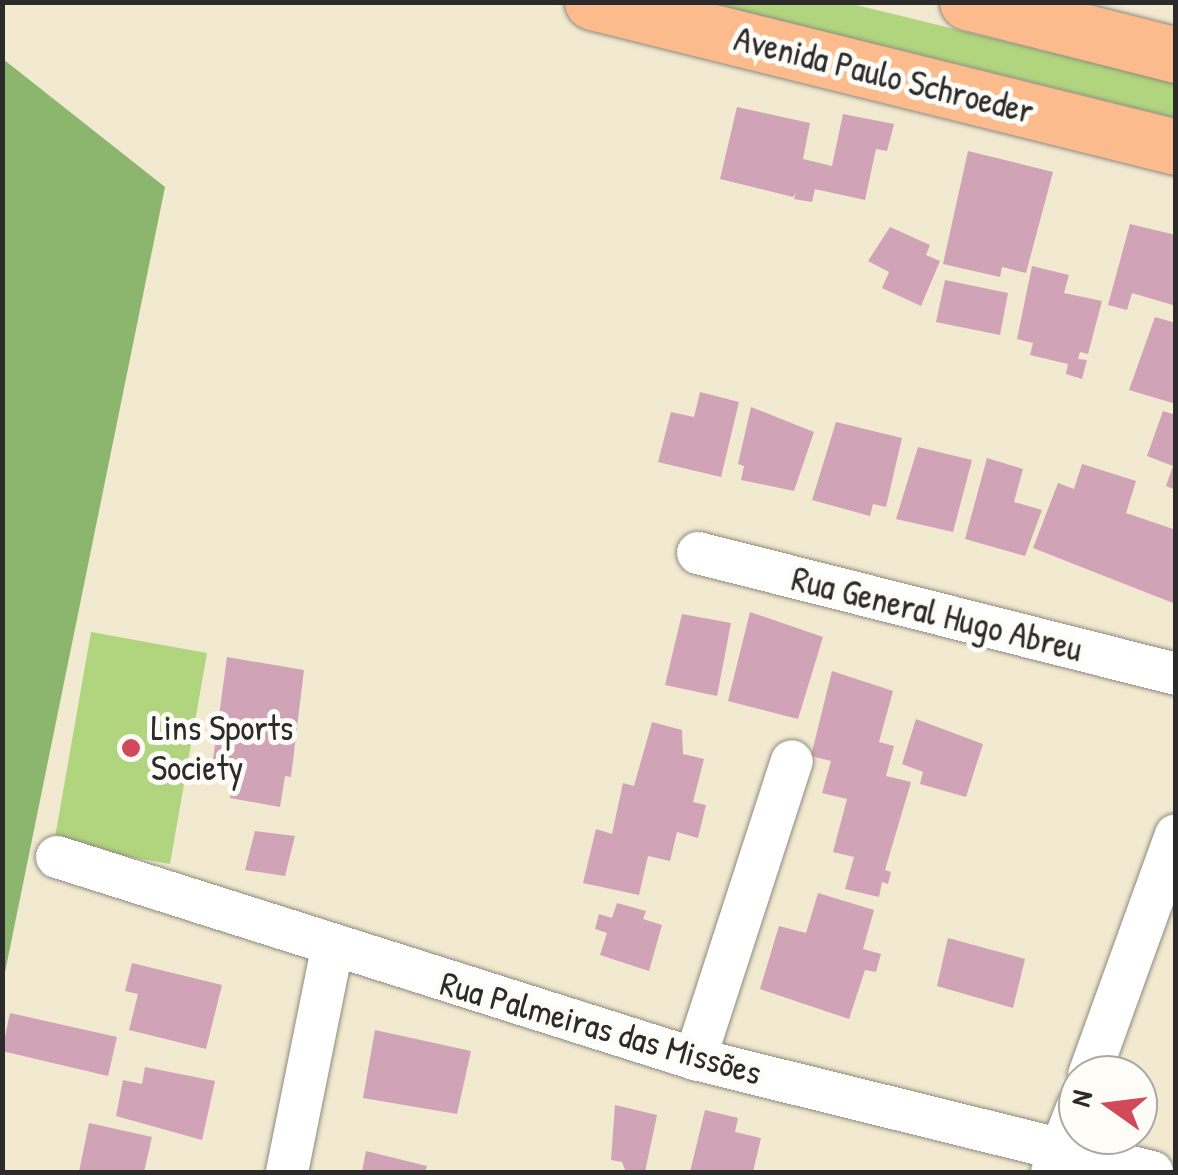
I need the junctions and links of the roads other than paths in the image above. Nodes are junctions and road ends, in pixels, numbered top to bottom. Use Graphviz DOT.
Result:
graph roads {
  1 [pos="592,2"];
  2 [pos="967,2"];
  3 [pos="1176,54"];
  4 [pos="1176,147"];
  5 [pos="698,553"];
  6 [pos="1176,674"];
  7 [pos="792,761"];
  8 [pos="1176,835"];
  9 [pos="57,857"];
  10 [pos="332,948"];
  11 [pos="1096,1055"];
  12 [pos="696,1059"];
  13 [pos="1057,1162"];
  14 [pos="287,1172"];
  15 [pos="1152,1172"];
  1 -- 4 [label="main road, Avenida Paulo Schroeder"];
  2 -- 3 [label="main road"];
  5 -- 6 [label="street, Rua General Hugo Abreu"];
  7 -- 12 [label="street"];
  8 -- 11 [label="street"];
  9 -- 10 [label="street, Rua Palmeiras das Missões"];
  10 -- 12 [label="street, Rua Palmeiras das Missões"];
  10 -- 14 [label="street"];
  12 -- 13 [label="street, Rua Palmeiras das Missões"];
  13 -- 15 [label="street, Rua Palmeiras das Missões"];
}
